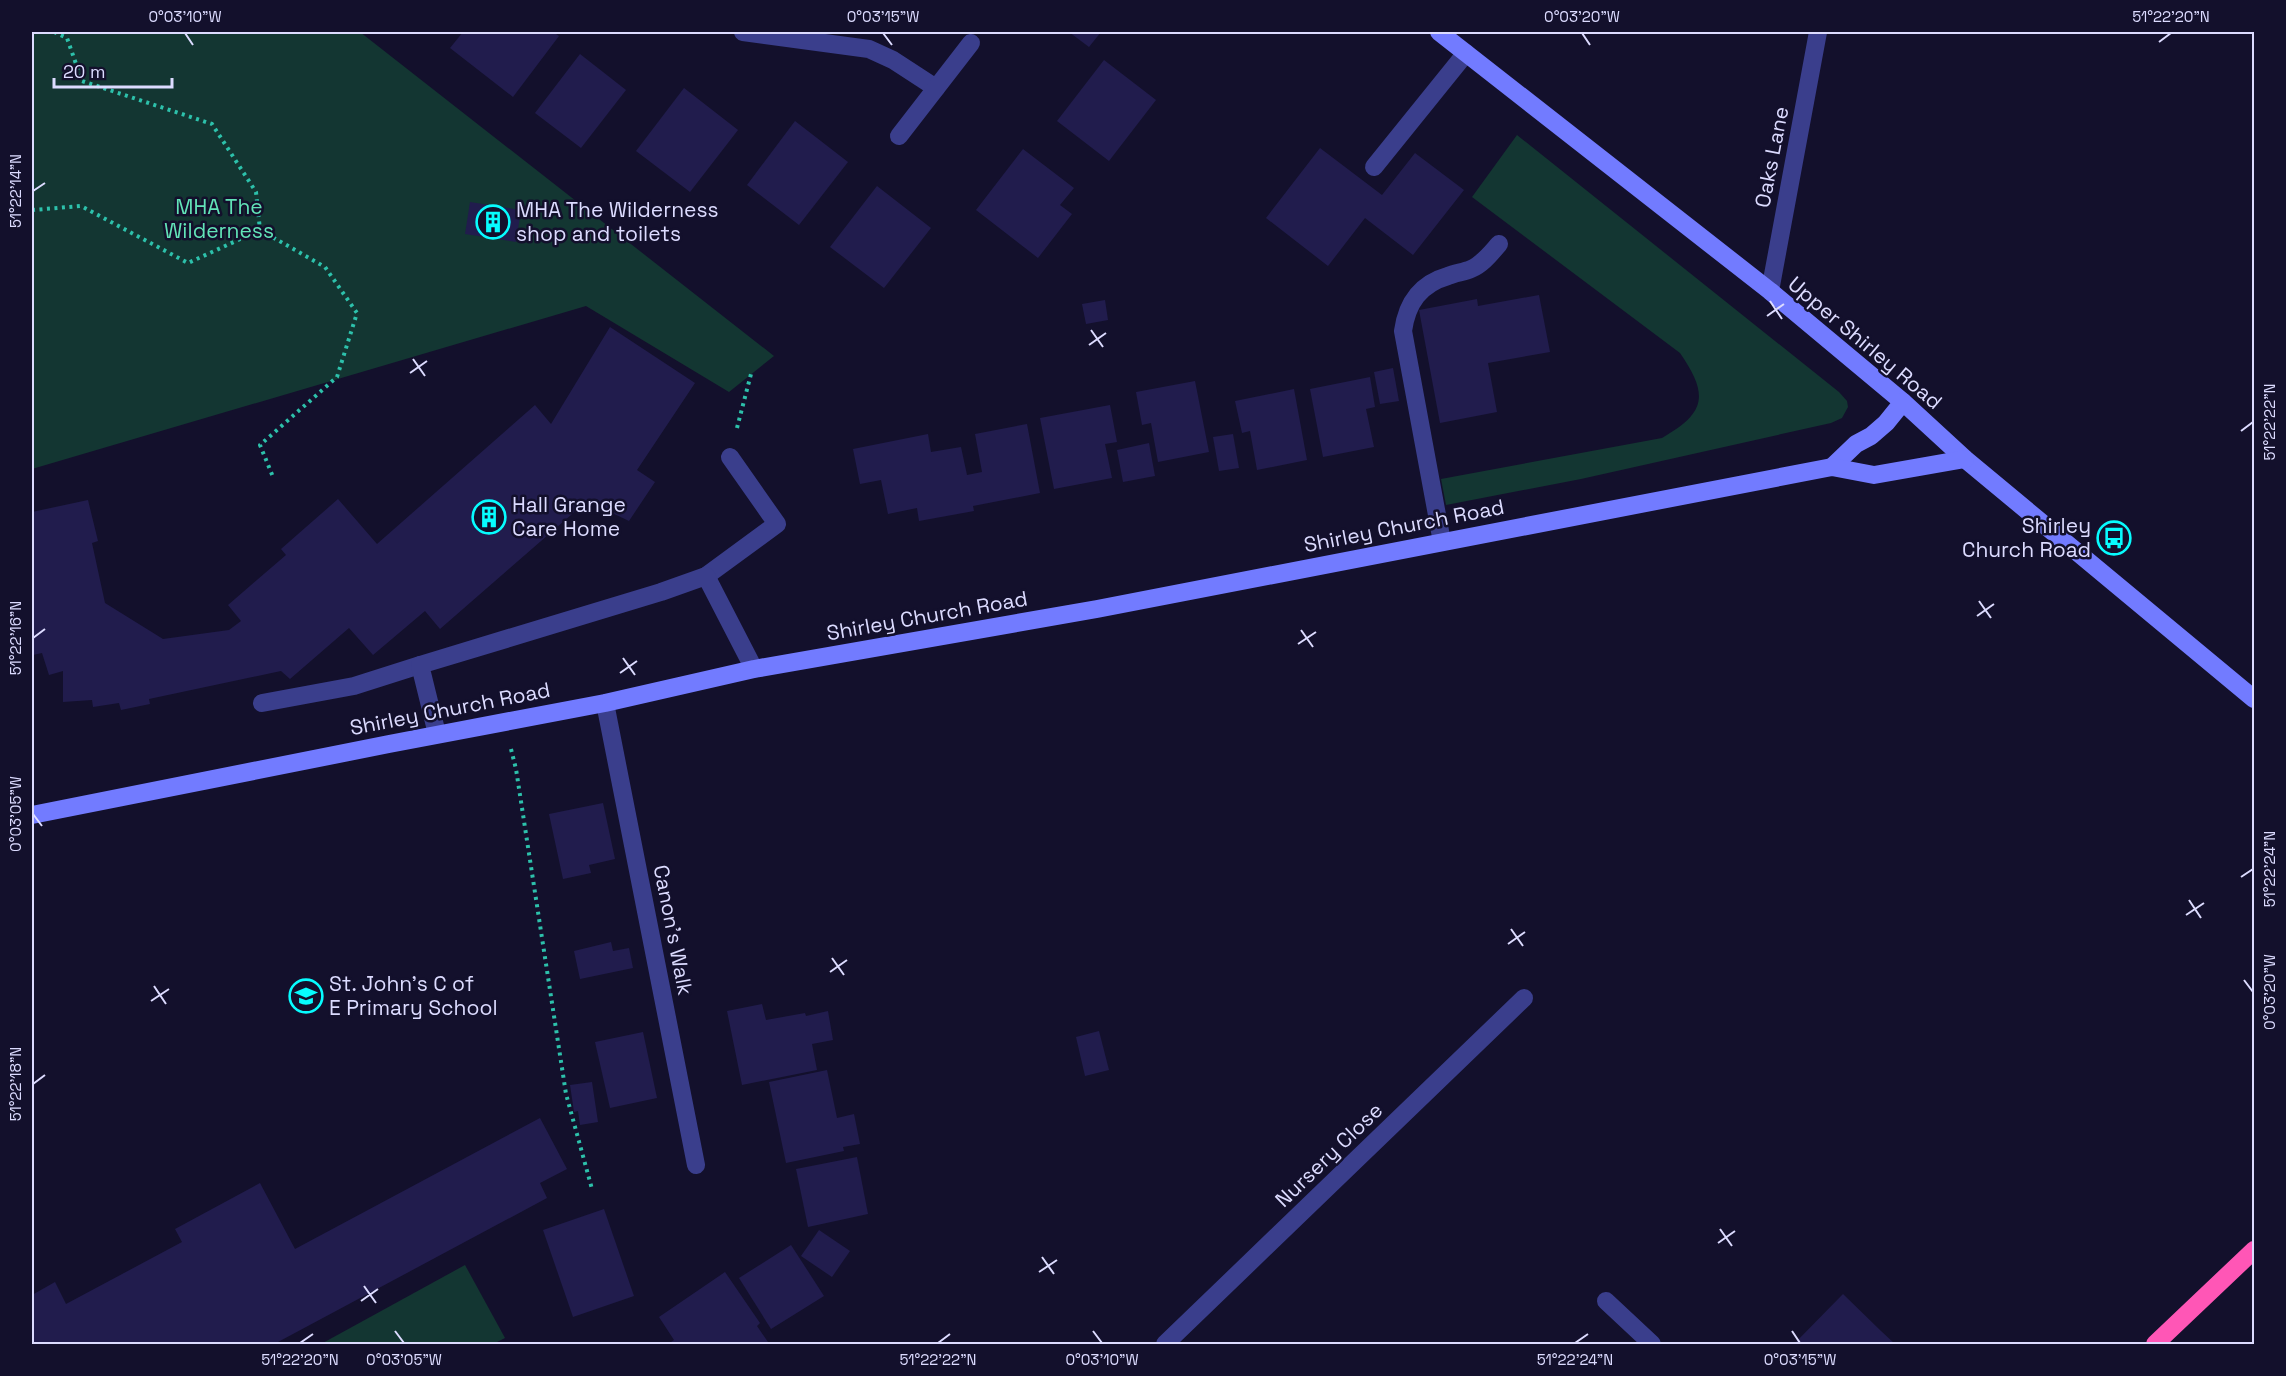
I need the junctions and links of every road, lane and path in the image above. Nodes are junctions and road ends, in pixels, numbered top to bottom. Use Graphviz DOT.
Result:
graph roads {
  1 [pos="54,32"];
  2 [pos="743,32"];
  3 [pos="1439,32"];
  4 [pos="1818,32"];
  5 [pos="971,43"];
  6 [pos="1466,53"];
  7 [pos="936,88"];
  8 [pos="898,136"];
  9 [pos="1374,167"];
  10 [pos="32,210"];
  11 [pos="260,230"];
  12 [pos="1499,244"];
  13 [pos="1770,291"];
  14 [pos="751,374"];
  15 [pos="1903,402"];
  16 [pos="729,458"];
  17 [pos="1965,459"];
  18 [pos="1832,467"];
  19 [pos="273,477"];
  20 [pos="1442,542"];
  21 [pos="706,576"];
  22 [pos="420,665"];
  23 [pos="754,669"];
  24 [pos="2254,699"];
  25 [pos="262,703"];
  26 [pos="605,703"];
  27 [pos="504,722"];
  28 [pos="437,735"];
  29 [pos="32,815"];
  30 [pos="1524,998"];
  31 [pos="696,1165"];
  32 [pos="592,1190"];
  33 [pos="2254,1250"];
  34 [pos="1606,1301"];
  35 [pos="1165,1344"];
  36 [pos="1652,1344"];
  37 [pos="2156,1344"];
  1 -- 11 [label="path"];
  2 -- 7 [label="street"];
  3 -- 6 [label="street, Upper Shirley Road"];
  4 -- 13 [label="street, Oaks Lane"];
  5 -- 7 [label="street"];
  6 -- 9 [label="street"];
  6 -- 13 [label="street, Upper Shirley Road"];
  7 -- 8 [label="street"];
  10 -- 11 [label="path"];
  11 -- 19 [label="path"];
  12 -- 20 [label="street"];
  13 -- 15 [label="street, Upper Shirley Road"];
  14 -- 16 [label="path"];
  15 -- 17 [label="street, Upper Shirley Road"];
  15 -- 18 [label="street"];
  16 -- 21 [label="street"];
  17 -- 18 [label="street, Shirley Church Road"];
  17 -- 24 [label="street, Upper Shirley Road"];
  18 -- 20 [label="street, Shirley Church Road"];
  20 -- 23 [label="street, Shirley Church Road"];
  21 -- 22 [label="street"];
  21 -- 23 [label="street"];
  22 -- 25 [label="street"];
  22 -- 28 [label="street"];
  23 -- 26 [label="street, Shirley Church Road"];
  26 -- 27 [label="street, Shirley Church Road"];
  26 -- 31 [label="street, Canon's Walk"];
  27 -- 28 [label="street, Shirley Church Road"];
  27 -- 32 [label="path"];
  28 -- 29 [label="street, Shirley Church Road"];
  30 -- 35 [label="street, Nursery Close"];
  33 -- 37 [label="highway"];
  34 -- 36 [label="street"];
}
